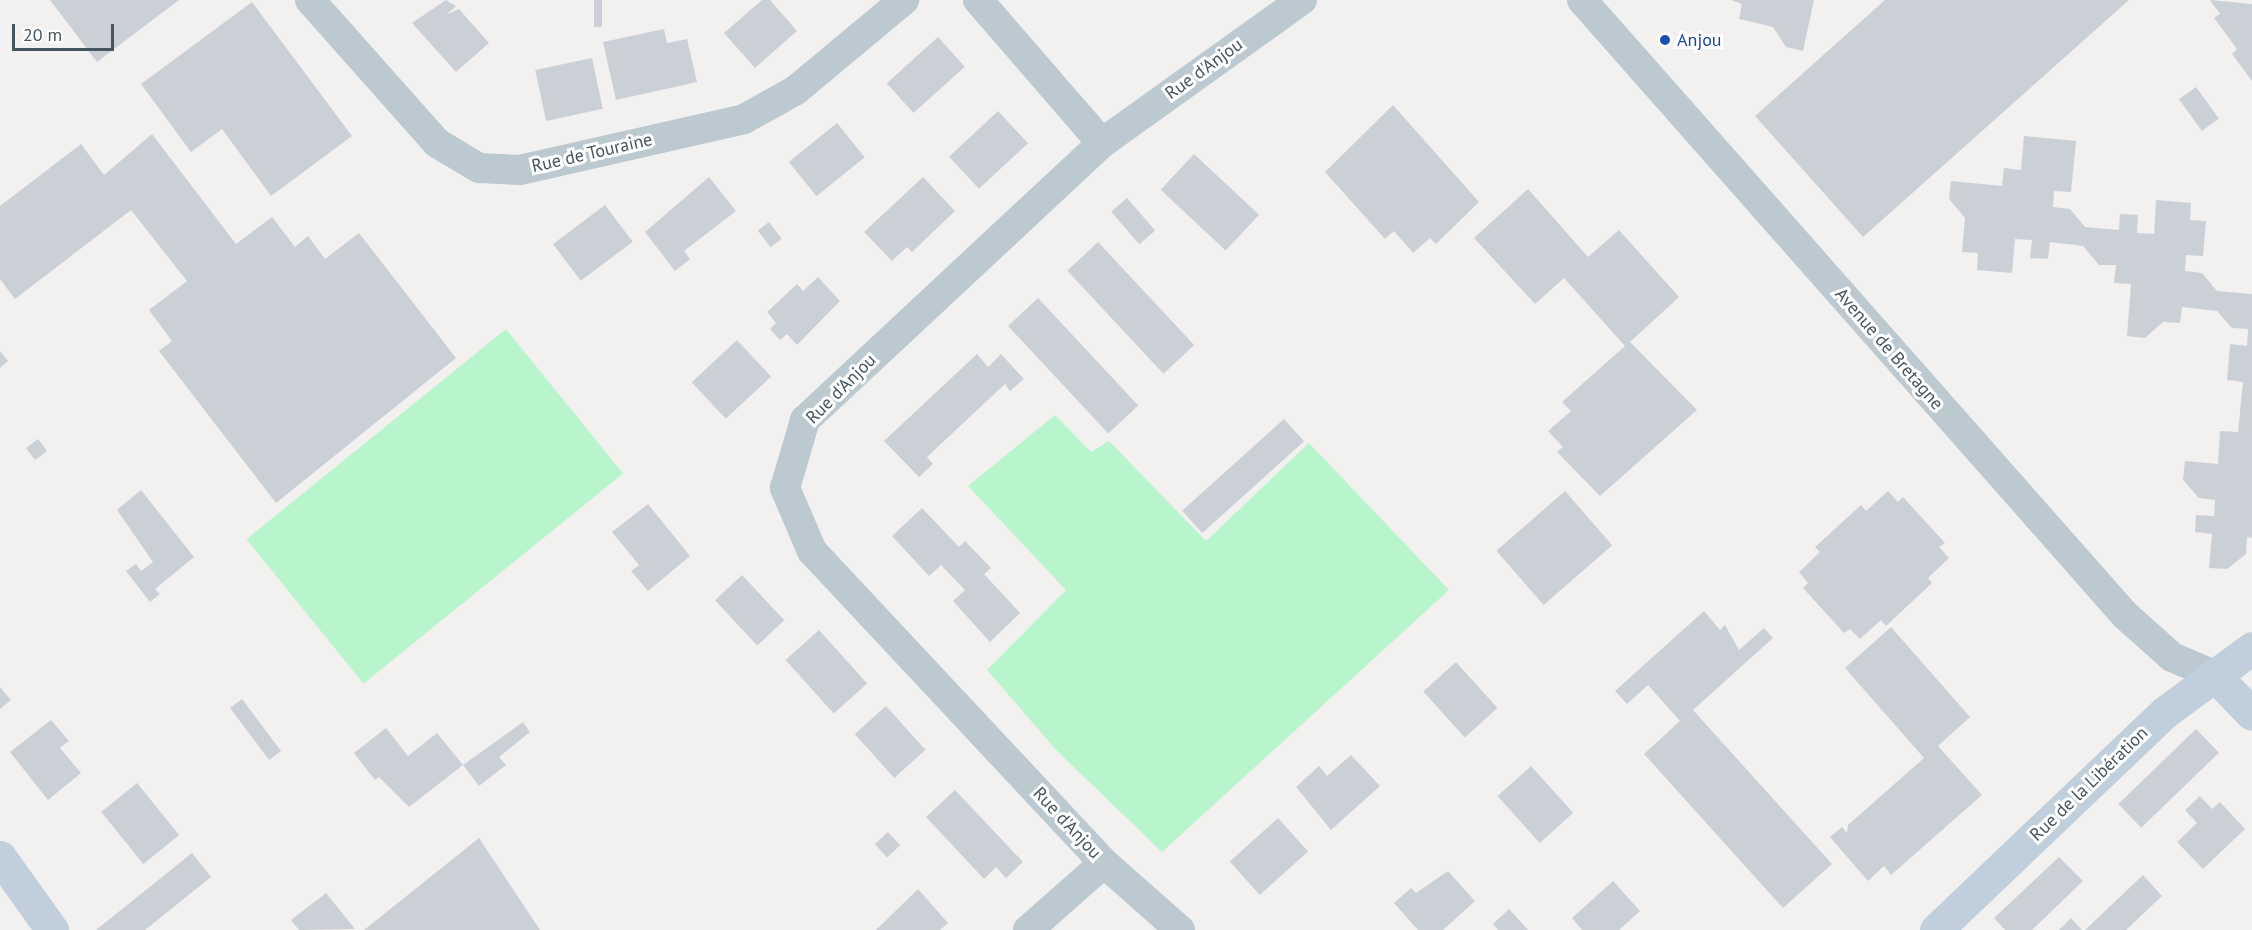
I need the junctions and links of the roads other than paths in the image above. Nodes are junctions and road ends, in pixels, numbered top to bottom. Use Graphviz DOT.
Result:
graph roads {
  1 [pos="310,0"];
  2 [pos="904,0"];
  3 [pos="978,0"];
  4 [pos="1302,0"];
  5 [pos="1582,0"];
  6 [pos="1102,142"];
  7 [pos="2252,648"];
  8 [pos="2214,675"];
  9 [pos="2252,714"];
  10 [pos="0,857"];
  11 [pos="1104,863"];
  12 [pos="52,930"];
  13 [pos="1028,930"];
  14 [pos="1180,930"];
  15 [pos="1936,930"];
  1 -- 2 [label="street, Rue de Touraine"];
  3 -- 6 [label="street"];
  4 -- 6 [label="street, Rue d'Anjou"];
  5 -- 8 [label="street, Avenue de Bretagne"];
  6 -- 11 [label="street, Rue d'Anjou"];
  7 -- 8 [label="street, Rue de la Libération"];
  8 -- 9 [label="street"];
  8 -- 15 [label="street, Rue de la Libération"];
  10 -- 12 [label="street"];
  11 -- 13 [label="street"];
  11 -- 14 [label="street, Rue d'Anjou"];
}
